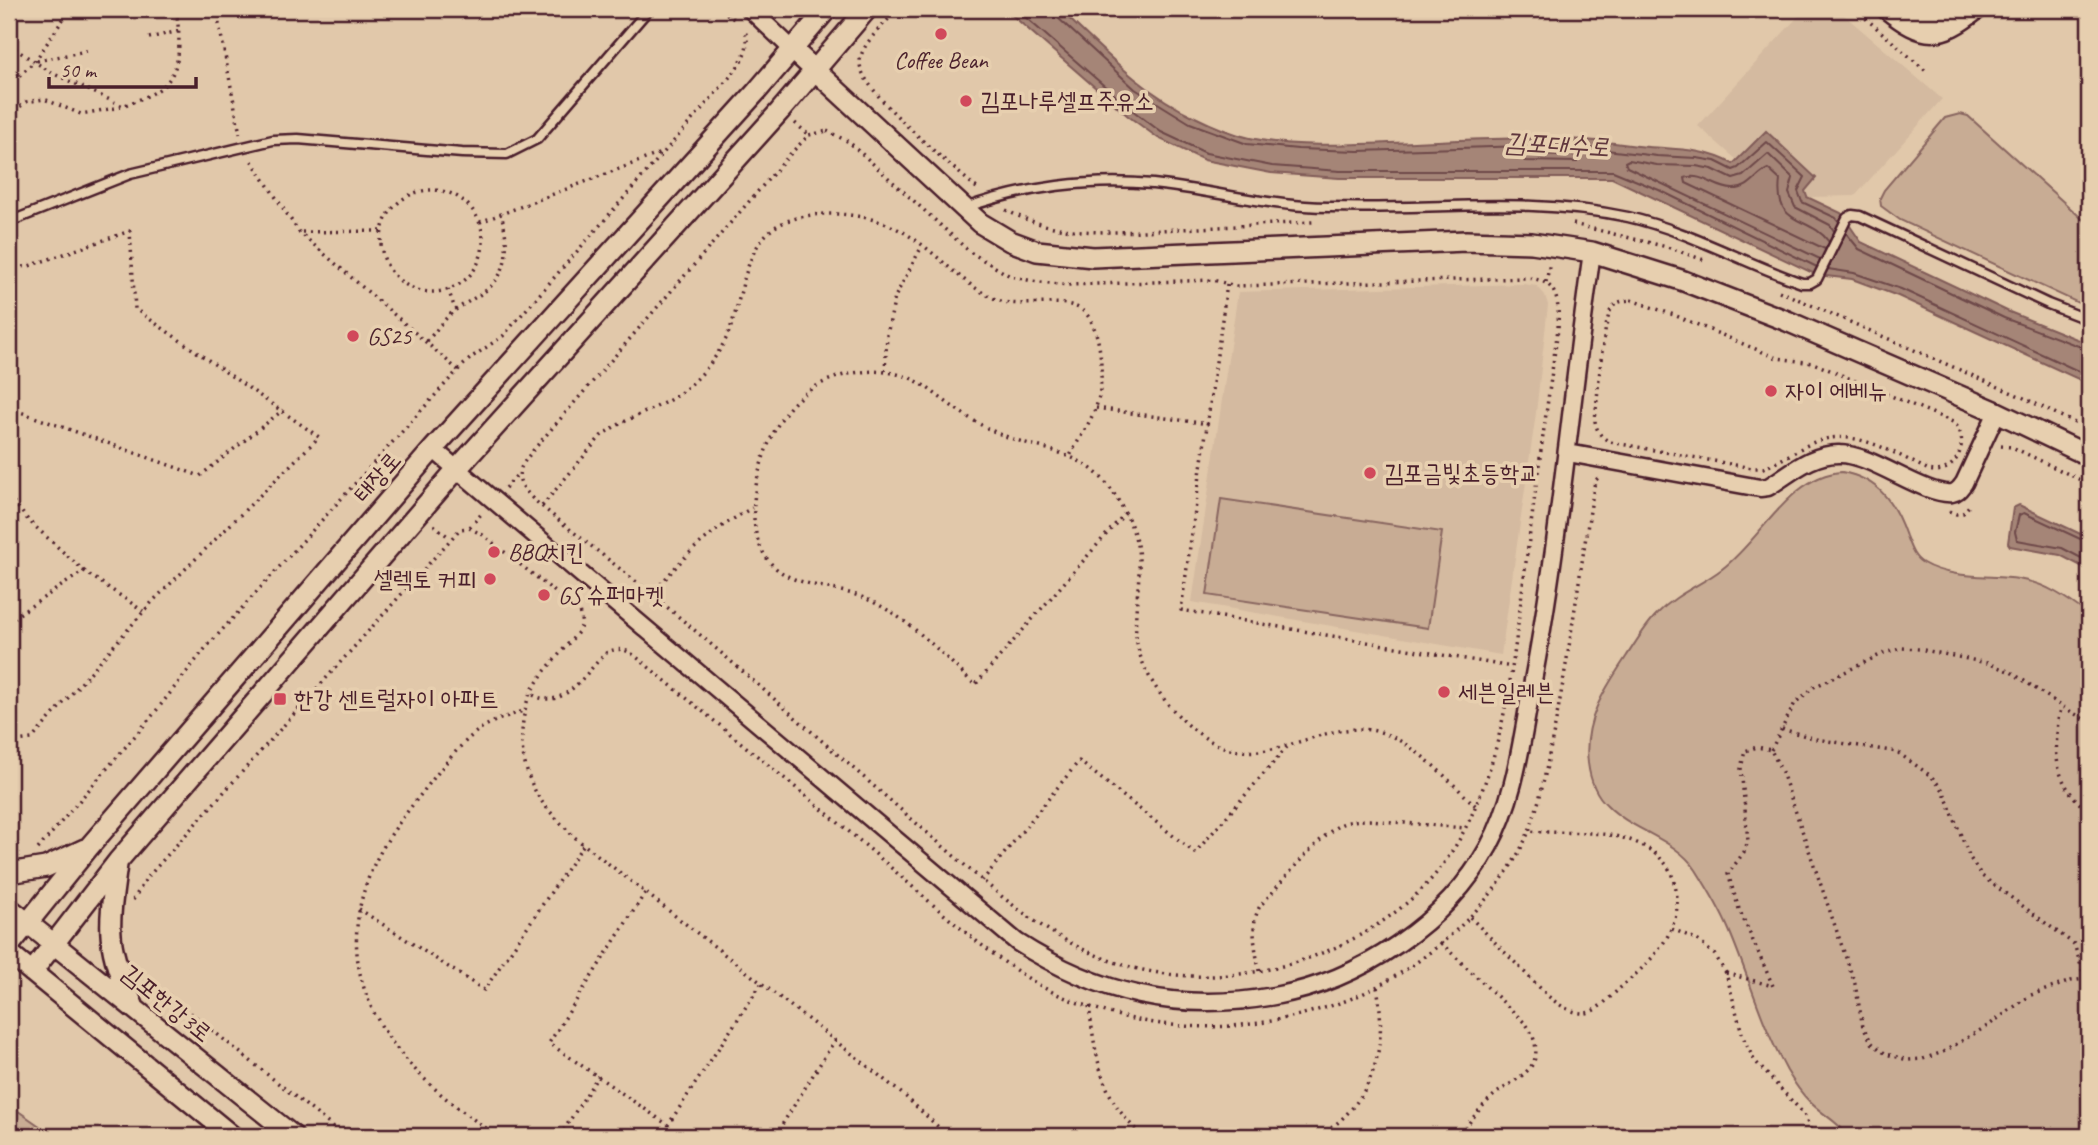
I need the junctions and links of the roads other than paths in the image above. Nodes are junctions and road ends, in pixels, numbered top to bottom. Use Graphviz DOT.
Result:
graph roads {
  1 [pos="649,9"];
  2 [pos="750,9"];
  3 [pos="827,9"];
  4 [pos="867,9"];
  5 [pos="1886,9"];
  6 [pos="1907,9"];
  7 [pos="1948,9"];
  8 [pos="1977,9"];
  9 [pos="792,48"];
  10 [pos="814,70"];
  11 [pos="963,209"];
  12 [pos="9,222"];
  13 [pos="1592,252"];
  14 [pos="2089,320"];
  15 [pos="1997,411"];
  16 [pos="433,449"];
  17 [pos="1568,453"];
  18 [pos="2089,456"];
  19 [pos="457,470"];
  20 [pos="89,848"];
  21 [pos="118,861"];
  22 [pos="9,873"];
  23 [pos="9,908"];
  24 [pos="27,923"];
  25 [pos="55,944"];
  26 [pos="9,946"];
  27 [pos="9,953"];
  28 [pos="32,972"];
  29 [pos="135,1009"];
  30 [pos="232,1136"];
  31 [pos="293,1136"];
  1 -- 12 [label="lane"];
  2 -- 9 [label="street"];
  3 -- 9 [label="street, 태장로"];
  4 -- 10 [label="street"];
  5 -- 8 [label="street"];
  6 -- 7 [label="street"];
  9 -- 10 [label="street"];
  9 -- 16 [label="street, 태장로"];
  10 -- 11 [label="street"];
  10 -- 19 [label="street"];
  11 -- 13 [label="street"];
  11 -- 14 [label="lane"];
  13 -- 15 [label="street"];
  13 -- 17 [label="street"];
  15 -- 17 [label="street"];
  15 -- 18 [label="street"];
  16 -- 19 [label="street"];
  16 -- 20 [label="street, 태장로"];
  17 -- 19 [label="street"];
  19 -- 21 [label="street"];
  20 -- 22 [label="street"];
  20 -- 24 [label="street, 태장로"];
  21 -- 25 [label="street"];
  21 -- 29 [label="street"];
  23 -- 24 [label="street, 김포한강3로"];
  24 -- 25 [label="street, 김포한강3로"];
  24 -- 26 [label="street, 태장로"];
  25 -- 28 [label="street"];
  25 -- 29 [label="street, 김포한강3로"];
  27 -- 28 [label="street"];
  28 -- 30 [label="street"];
  29 -- 31 [label="street, 김포한강3로"];
}
